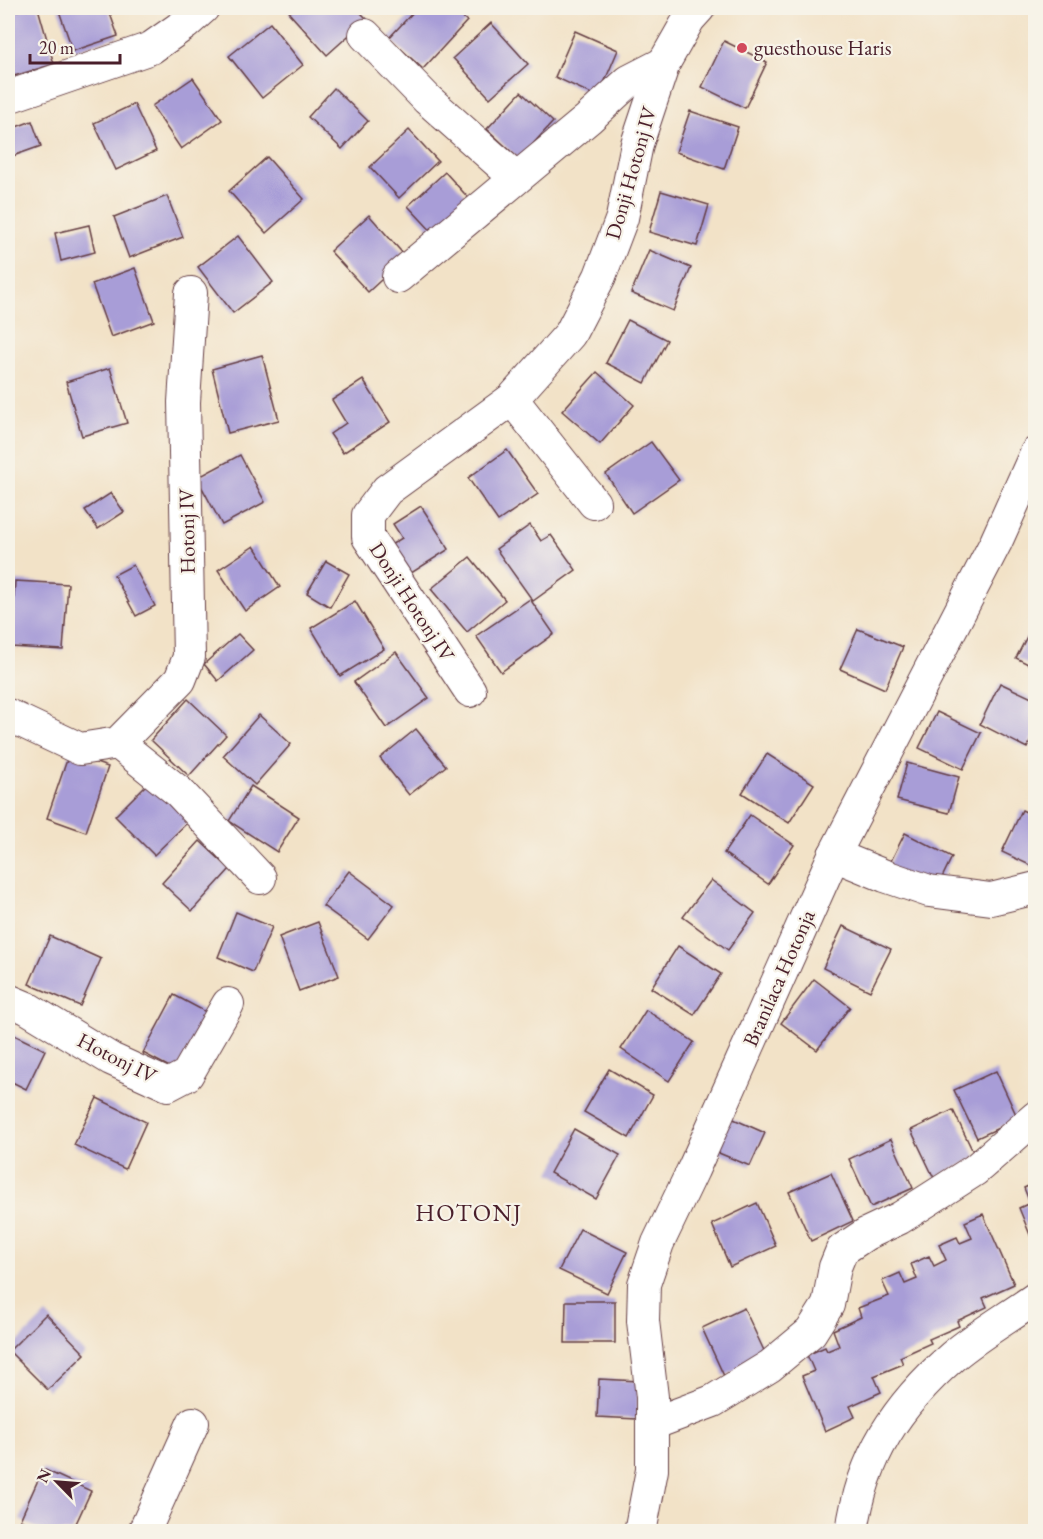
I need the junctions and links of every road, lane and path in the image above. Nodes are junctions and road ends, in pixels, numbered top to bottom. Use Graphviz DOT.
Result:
graph roads {
  1 [pos="203,8"];
  2 [pos="699,8"];
  3 [pos="365,35"];
  4 [pos="664,63"];
  5 [pos="8,97"];
  6 [pos="516,178"];
  7 [pos="398,277"];
  8 [pos="191,293"];
  9 [pos="512,399"];
  10 [pos="1035,453"];
  11 [pos="594,502"];
  12 [pos="470,691"];
  13 [pos="8,715"];
  14 [pos="118,743"];
  15 [pos="834,855"];
  16 [pos="260,878"];
  17 [pos="1035,888"];
  18 [pos="8,1000"];
  19 [pos="228,1004"];
  20 [pos="1035,1116"];
  21 [pos="1035,1298"];
  22 [pos="193,1423"];
  23 [pos="652,1424"];
  24 [pos="144,1532"];
  25 [pos="640,1532"];
  26 [pos="852,1532"];
  1 -- 5 [label="street"];
  2 -- 4 [label="street, Donji Hotonj IV"];
  3 -- 6 [label="street"];
  4 -- 6 [label="street, Donji Hotonj IV"];
  4 -- 9 [label="street, Donji Hotonj IV"];
  6 -- 7 [label="street, Donji Hotonj IV"];
  8 -- 14 [label="street, Hotonj IV"];
  9 -- 11 [label="street"];
  9 -- 12 [label="street, Donji Hotonj IV"];
  10 -- 15 [label="street, Branilaca Hotonja"];
  13 -- 14 [label="street"];
  14 -- 16 [label="street"];
  15 -- 17 [label="street"];
  15 -- 23 [label="street, Branilaca Hotonja"];
  18 -- 19 [label="street, Hotonj IV"];
  20 -- 23 [label="street"];
  21 -- 26 [label="street"];
  22 -- 24 [label="street"];
  23 -- 25 [label="street, Branilaca Hotonja"];
}
